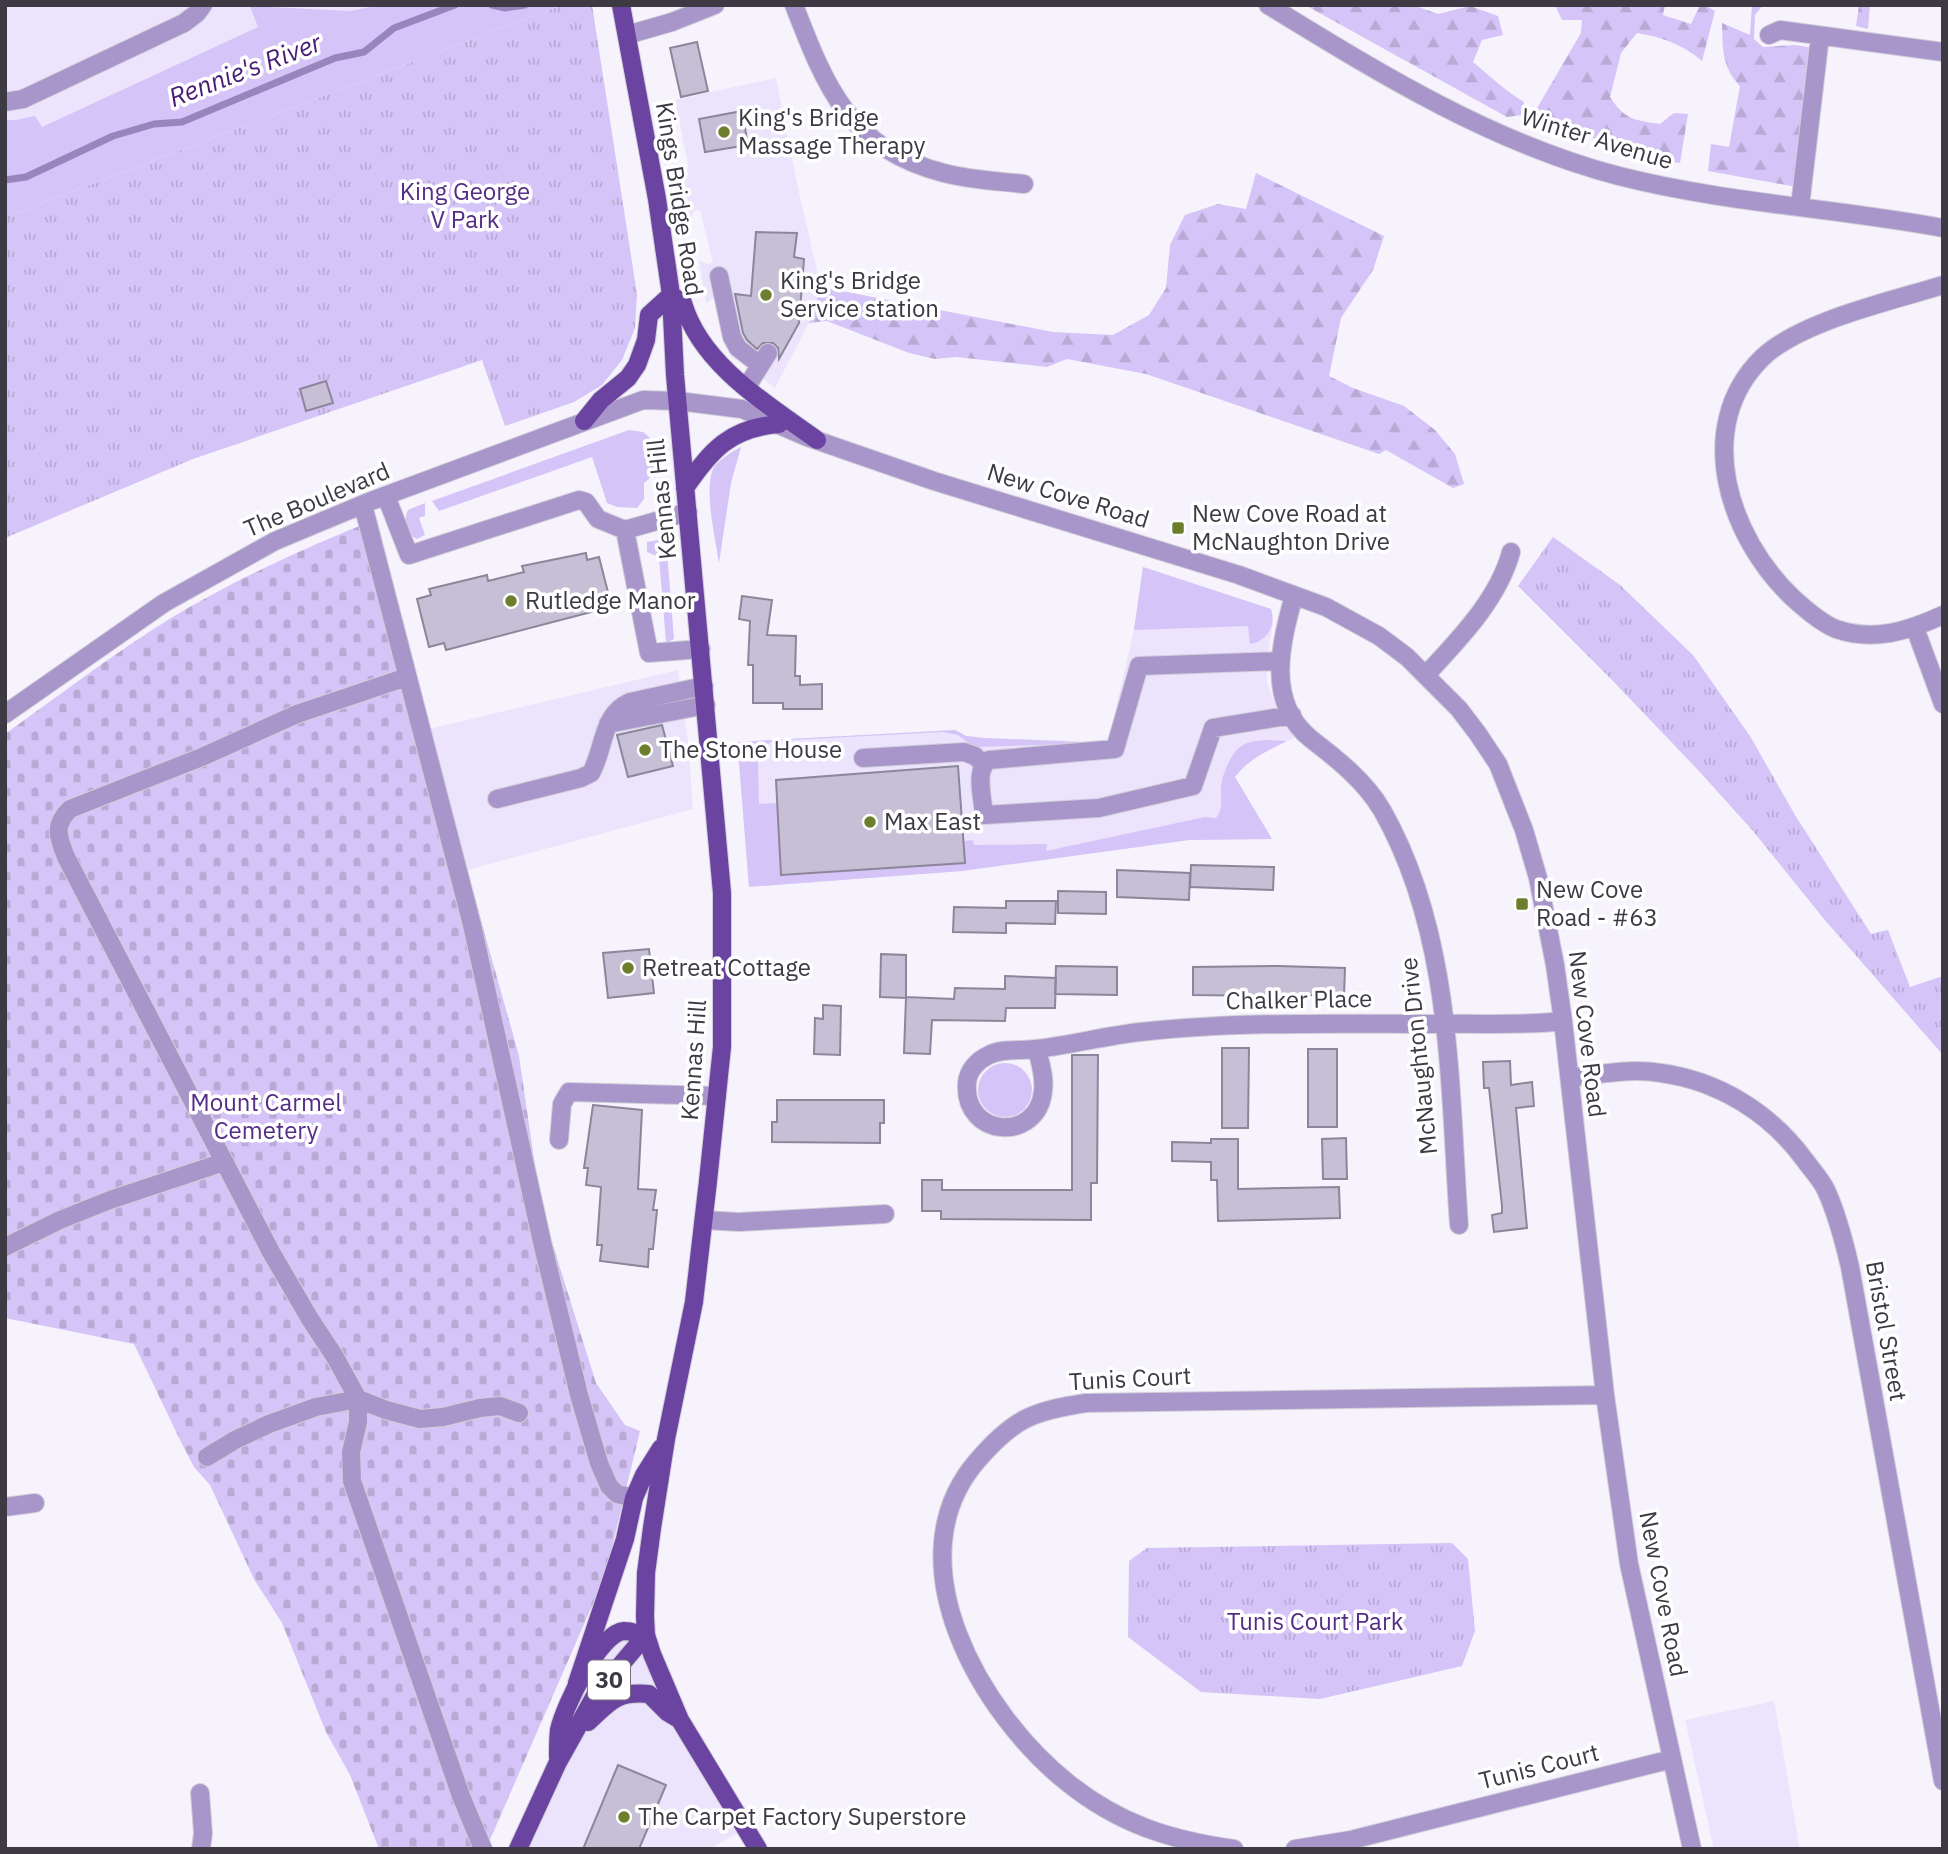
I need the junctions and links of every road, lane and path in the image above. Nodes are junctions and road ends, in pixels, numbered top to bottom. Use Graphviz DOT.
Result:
graph roads {
  1 [pos="202,5"];
  2 [pos="621,5"];
  3 [pos="715,5"];
  4 [pos="794,5"];
  5 [pos="1268,5"];
  6 [pos="627,35"];
  7 [pos="1769,35"];
  8 [pos="1820,36"];
  9 [pos="1943,52"];
  10 [pos="5,102"];
  11 [pos="1024,184"];
  12 [pos="1800,206"];
  13 [pos="1943,228"];
  14 [pos="719,276"];
  15 [pos="1943,285"];
  16 [pos="671,295"];
  17 [pos="746,388"];
  18 [pos="678,401"];
  19 [pos="584,421"];
  20 [pos="779,425"];
  21 [pos="817,440"];
  22 [pos="685,488"];
  23 [pos="386,496"];
  24 [pos="363,505"];
  25 [pos="688,512"];
  26 [pos="625,530"];
  27 [pos="1511,552"];
  28 [pos="1294,595"];
  29 [pos="1943,615"];
  30 [pos="1915,628"];
  31 [pos="701,649"];
  32 [pos="1279,661"];
  33 [pos="1426,675"];
  34 [pos="407,677"];
  35 [pos="705,686"];
  36 [pos="1943,704"];
  37 [pos="706,705"];
  38 [pos="5,713"];
  39 [pos="1292,715"];
  40 [pos="608,723"];
  41 [pos="863,758"];
  42 [pos="983,764"];
  43 [pos="497,799"];
  44 [pos="1563,1021"];
  45 [pos="1444,1024"];
  46 [pos="1037,1049"];
  47 [pos="1570,1078"];
  48 [pos="717,1096"];
  49 [pos="559,1140"];
  50 [pos="224,1162"];
  51 [pos="885,1213"];
  52 [pos="704,1220"];
  53 [pos="1459,1225"];
  54 [pos="5,1247"];
  55 [pos="1605,1395"];
  56 [pos="358,1399"];
  57 [pos="519,1413"];
  58 [pos="666,1439"];
  59 [pos="207,1457"];
  60 [pos="634,1498"];
  61 [pos="35,1503"];
  62 [pos="5,1507"];
  63 [pos="646,1635"];
  64 [pos="577,1683"];
  65 [pos="680,1720"];
  66 [pos="578,1727"];
  67 [pos="1672,1759"];
  68 [pos="558,1762"];
  69 [pos="1943,1781"];
  70 [pos="200,1793"];
  71 [pos="1351,1844"];
  72 [pos="201,1849"];
  73 [pos="483,1849"];
  74 [pos="517,1849"];
  75 [pos="758,1849"];
  76 [pos="1234,1849"];
  77 [pos="1294,1849"];
  78 [pos="1692,1849"];
  1 -- 10 [label="street"];
  2 -- 6 [label="main road, Kings Bridge Road"];
  3 -- 6 [label="street"];
  4 -- 11 [label="street"];
  5 -- 12 [label="street, Winter Avenue"];
  6 -- 16 [label="main road, Kings Bridge Road"];
  7 -- 8 [label="street"];
  8 -- 9 [label="street"];
  8 -- 12 [label="street"];
  12 -- 13 [label="street, Winter Avenue"];
  14 -- 17 [label="street"];
  15 -- 30 [label="street"];
  16 -- 17 [label="main road"];
  16 -- 18 [label="main road, Kings Bridge Road"];
  16 -- 19 [label="main road"];
  17 -- 21 [label="main road"];
  18 -- 19 [label="street, The Boulevard"];
  18 -- 20 [label="street, New Cove Road"];
  18 -- 22 [label="main road, Kennas Hill"];
  19 -- 23 [label="street, The Boulevard"];
  20 -- 21 [label="street, New Cove Road"];
  20 -- 22 [label="main road"];
  21 -- 28 [label="street, New Cove Road"];
  22 -- 25 [label="main road, Kennas Hill"];
  23 -- 24 [label="street, The Boulevard"];
  23 -- 26 [label="street"];
  24 -- 34 [label="street"];
  24 -- 38 [label="street, The Boulevard"];
  25 -- 26 [label="street"];
  25 -- 31 [label="main road, Kennas Hill"];
  26 -- 31 [label="street"];
  27 -- 33 [label="street"];
  28 -- 32 [label="street, McNaughton Drive"];
  28 -- 33 [label="street, New Cove Road"];
  29 -- 30 [label="street"];
  30 -- 36 [label="street"];
  31 -- 35 [label="main road, Kennas Hill"];
  32 -- 39 [label="street, McNaughton Drive"];
  32 -- 42 [label="street"];
  33 -- 44 [label="street, New Cove Road"];
  34 -- 50 [label="street"];
  34 -- 60 [label="street"];
  35 -- 37 [label="main road, Kennas Hill"];
  35 -- 40 [label="street"];
  37 -- 40 [label="street"];
  37 -- 48 [label="main road, Kennas Hill"];
  39 -- 42 [label="street"];
  39 -- 45 [label="street, McNaughton Drive"];
  40 -- 43 [label="street"];
  41 -- 42 [label="street"];
  44 -- 45 [label="street, Chalker Place"];
  44 -- 47 [label="street, New Cove Road"];
  45 -- 46 [label="street, Chalker Place"];
  45 -- 53 [label="street, McNaughton Drive"];
  46 -- 46 [label="street, Chalker Place"];
  47 -- 55 [label="street, New Cove Road"];
  47 -- 69 [label="street, Bristol Street"];
  48 -- 49 [label="street"];
  48 -- 52 [label="main road, Kennas Hill"];
  50 -- 54 [label="street"];
  50 -- 56 [label="street"];
  51 -- 52 [label="street"];
  52 -- 58 [label="main road, Kennas Hill"];
  55 -- 67 [label="street, New Cove Road"];
  55 -- 76 [label="street, Tunis Court"];
  56 -- 57 [label="street"];
  56 -- 59 [label="street"];
  56 -- 73 [label="street"];
  58 -- 60 [label="main road"];
  58 -- 63 [label="main road, Kennas Hill"];
  60 -- 64 [label="main road"];
  61 -- 62 [label="street"];
  63 -- 64 [label="main road, 30"];
  63 -- 65 [label="main road, Kennas Hill"];
  63 -- 66 [label="main road, 30"];
  64 -- 68 [label="main road, 30"];
  65 -- 66 [label="main road"];
  65 -- 75 [label="main road"];
  66 -- 68 [label="main road, 30"];
  67 -- 71 [label="street, Tunis Court"];
  67 -- 78 [label="street, New Cove Road"];
  68 -- 74 [label="main road, 30"];
  70 -- 72 [label="street"];
  71 -- 77 [label="street, Tunis Court"];
}
